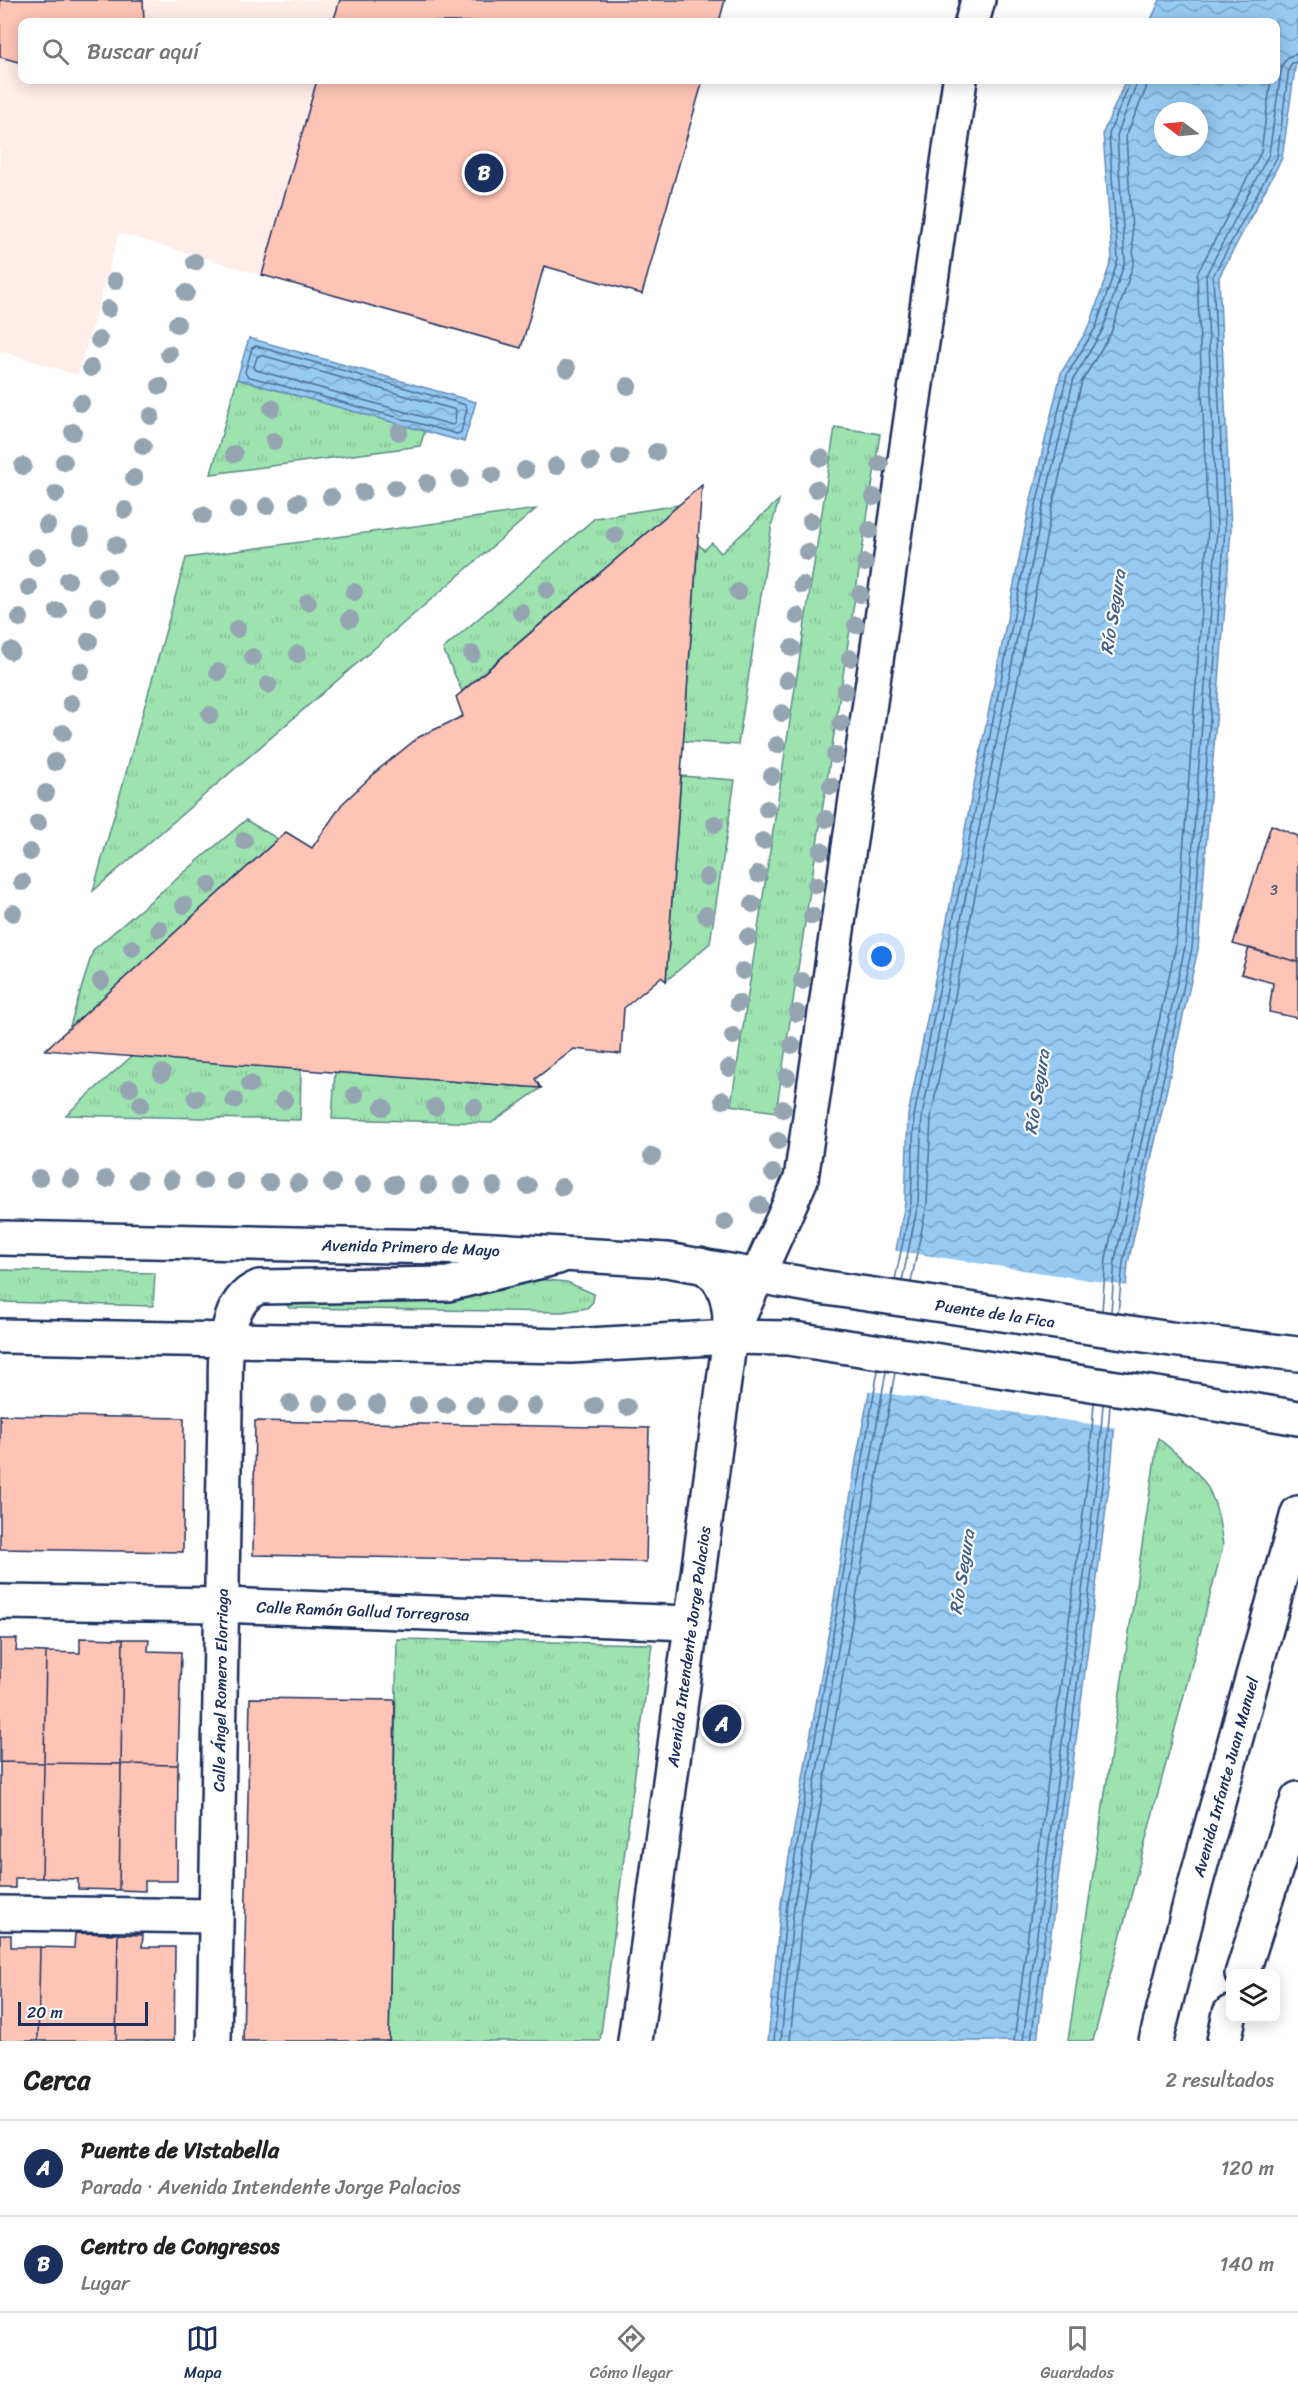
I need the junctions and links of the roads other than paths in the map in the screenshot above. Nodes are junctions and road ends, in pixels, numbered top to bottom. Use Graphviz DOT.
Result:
graph roads {
  1 [pos="978,0"];
  2 [pos="973,18"];
  3 [pos="959,84"];
  4 [pos="0,1238"];
  5 [pos="569,1254"];
  6 [pos="700,1265"];
  7 [pos="758,1275"];
  8 [pos="820,1287"];
  9 [pos="0,1336"];
  10 [pos="730,1338"];
  11 [pos="228,1340"];
  12 [pos="1298,1354"];
  13 [pos="1298,1418"];
  14 [pos="1298,1513"];
  15 [pos="0,1602"];
  16 [pos="221,1605"];
  17 [pos="689,1623"];
  18 [pos="1298,1799"];
  19 [pos="0,1913"];
  20 [pos="216,1916"];
  21 [pos="1244,1969"];
  22 [pos="1228,2023"];
  23 [pos="214,2041"];
  24 [pos="635,2041"];
  25 [pos="1156,2041"];
  26 [pos="1224,2041"];
  1 -- 2 [label="main road"];
  3 -- 7 [label="main road"];
  4 -- 5 [label="main road, Avenida Primero de Mayo"];
  5 -- 6 [label="main road, Avenida Primero de Mayo"];
  5 -- 11 [label="main road, Calle Ángel Romero Elorriaga"];
  6 -- 7 [label="main road, Avenida Primero de Mayo"];
  6 -- 10 [label="main road, Avenida Intendente Jorge Palacios"];
  7 -- 8 [label="main road, Avenida Primero de Mayo"];
  7 -- 10 [label="main road"];
  8 -- 12 [label="main road, Puente de la Fica"];
  9 -- 11 [label="main road"];
  10 -- 11 [label="main road"];
  10 -- 13 [label="main road"];
  10 -- 17 [label="main road, Avenida Intendente Jorge Palacios"];
  11 -- 16 [label="main road, Calle Ángel Romero Elorriaga"];
  14 -- 25 [label="main road, Avenida Infante Juan Manuel"];
  15 -- 16 [label="main road, Calle Ramón Gallud Torregrosa"];
  16 -- 17 [label="main road, Calle Ramón Gallud Torregrosa"];
  16 -- 20 [label="main road, Calle Ángel Romero Elorriaga"];
  17 -- 24 [label="main road, Avenida Intendente Jorge Palacios"];
  18 -- 21 [label="main road"];
  19 -- 20 [label="main road"];
  20 -- 23 [label="main road, Calle Ángel Romero Elorriaga"];
  22 -- 26 [label="main road"];
}
